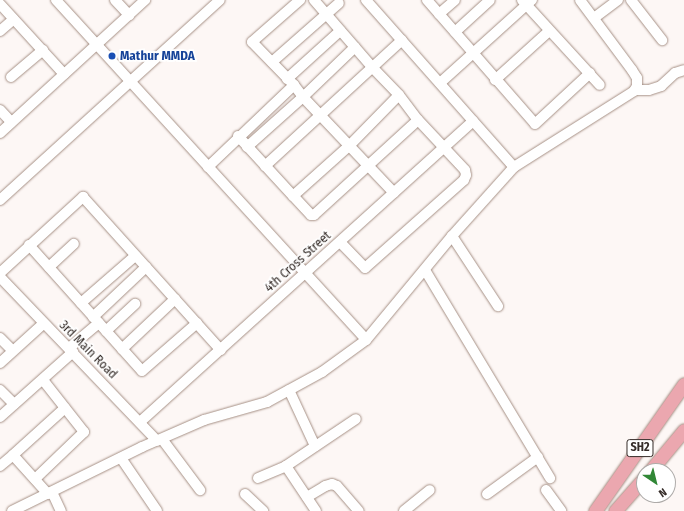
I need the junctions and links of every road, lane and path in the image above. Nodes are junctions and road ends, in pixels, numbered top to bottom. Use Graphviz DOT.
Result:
graph roads {
  1 [pos="56,0"];
  2 [pos="115,0"];
  3 [pos="145,0"];
  4 [pos="220,0"];
  5 [pos="300,0"];
  6 [pos="314,0"];
  7 [pos="366,0"];
  8 [pos="455,0"];
  9 [pos="490,0"];
  10 [pos="580,0"];
  11 [pos="618,0"];
  12 [pos="631,0"];
  13 [pos="428,1"];
  14 [pos="527,2"];
  15 [pos="339,3"];
  16 [pos="0,4"];
  17 [pos="327,14"];
  18 [pos="439,14"];
  19 [pos="129,15"];
  20 [pos="594,18"];
  21 [pos="14,19"];
  22 [pos="340,31"];
  23 [pos="549,31"];
  24 [pos="0,32"];
  25 [pos="455,32"];
  26 [pos="402,40"];
  27 [pos="662,40"];
  28 [pos="96,45"];
  29 [pos="355,47"];
  30 [pos="43,50"];
  31 [pos="472,53"];
  32 [pos="272,62"];
  33 [pos="372,67"];
  34 [pos="684,70"];
  35 [pos="590,73"];
  36 [pos="64,74"];
  37 [pos="11,77"];
  38 [pos="495,80"];
  39 [pos="130,82"];
  40 [pos="290,82"];
  41 [pos="440,83"];
  42 [pos="600,85"];
  43 [pos="635,90"];
  44 [pos="399,95"];
  45 [pos="303,97"];
  46 [pos="0,110"];
  47 [pos="320,116"];
  48 [pos="418,120"];
  49 [pos="474,121"];
  50 [pos="11,122"];
  51 [pos="0,133"];
  52 [pos="238,136"];
  53 [pos="349,146"];
  54 [pos="247,147"];
  55 [pos="444,147"];
  56 [pos="265,166"];
  57 [pos="368,166"];
  58 [pos="208,167"];
  59 [pos="514,167"];
  60 [pos="394,193"];
  61 [pos="293,196"];
  62 [pos="0,200"];
  63 [pos="452,236"];
  64 [pos="340,242"];
  65 [pos="74,244"];
  66 [pos="29,245"];
  67 [pos="135,256"];
  68 [pos="49,267"];
  69 [pos="146,267"];
  70 [pos="425,270"];
  71 [pos="0,273"];
  72 [pos="305,273"];
  73 [pos="0,277"];
  74 [pos="175,299"];
  75 [pos="81,303"];
  76 [pos="135,304"];
  77 [pos="498,306"];
  78 [pos="96,320"];
  79 [pos="197,323"];
  80 [pos="43,324"];
  81 [pos="106,331"];
  82 [pos="0,338"];
  83 [pos="366,340"];
  84 [pos="122,349"];
  85 [pos="71,350"];
  86 [pos="221,350"];
  87 [pos="13,351"];
  88 [pos="0,363"];
  89 [pos="43,380"];
  90 [pos="684,384"];
  91 [pos="0,390"];
  92 [pos="289,390"];
  93 [pos="14,404"];
  94 [pos="65,408"];
  95 [pos="0,417"];
  96 [pos="356,419"];
  97 [pos="140,422"];
  98 [pos="684,430"];
  99 [pos="160,440"];
  100 [pos="315,446"];
  101 [pos="13,455"];
  102 [pos="538,457"];
  103 [pos="121,458"];
  104 [pos="657,463"];
  105 [pos="0,466"];
  106 [pos="286,466"];
  107 [pos="258,478"];
  108 [pos="550,478"];
  109 [pos="35,479"];
  110 [pos="636,487"];
  111 [pos="200,490"];
  112 [pos="430,490"];
  113 [pos="546,490"];
  114 [pos="50,493"];
  115 [pos="246,494"];
  116 [pos="487,494"];
  117 [pos="307,497"];
  118 [pos="12,511"];
  119 [pos="62,511"];
  120 [pos="157,511"];
  121 [pos="263,511"];
  122 [pos="316,511"];
  123 [pos="359,511"];
  124 [pos="404,511"];
  125 [pos="561,511"];
  126 [pos="595,511"];
  127 [pos="615,511"];
  1 -- 28 [label="street"];
  2 -- 19 [label="street"];
  3 -- 19 [label="street"];
  4 -- 39 [label="street"];
  5 -- 32 [label="street"];
  6 -- 17 [label="street"];
  7 -- 26 [label="street"];
  8 -- 18 [label="street"];
  9 -- 25 [label="street"];
  10 -- 20 [label="street"];
  11 -- 20 [label="street"];
  12 -- 27 [label="street"];
  13 -- 18 [label="street"];
  14 -- 23 [label="street"];
  14 -- 31 [label="street"];
  15 -- 17 [label="street"];
  16 -- 21 [label="street"];
  17 -- 22 [label="street"];
  17 -- 32 [label="street"];
  18 -- 25 [label="street"];
  19 -- 28 [label="street"];
  20 -- 43 [label="street"];
  21 -- 24 [label="street"];
  21 -- 30 [label="street"];
  22 -- 29 [label="street"];
  22 -- 40 [label="street"];
  23 -- 35 [label="street"];
  23 -- 38 [label="street"];
  25 -- 31 [label="street"];
  26 -- 33 [label="street"];
  26 -- 41 [label="street"];
  28 -- 36 [label="street"];
  28 -- 39 [label="street"];
  29 -- 33 [label="street"];
  29 -- 45 [label="street"];
  30 -- 36 [label="street"];
  30 -- 37 [label="street"];
  31 -- 38 [label="street"];
  31 -- 41 [label="street"];
  32 -- 40 [label="street"];
  33 -- 44 [label="street"];
  33 -- 47 [label="street"];
  34 -- 43 [label="street"];
  35 -- 38 [label="street"];
  35 -- 42 [label="street"];
  36 -- 50 [label="street"];
  39 -- 58 [label="street"];
  39 -- 62 [label="street"];
  40 -- 45 [label="street"];
  40 -- 52 [label="street"];
  41 -- 49 [label="street"];
  43 -- 59 [label="street"];
  44 -- 48 [label="street"];
  44 -- 53 [label="street"];
  45 -- 47 [label="street"];
  45 -- 54 [label="street"];
  46 -- 50 [label="street"];
  47 -- 53 [label="street"];
  47 -- 56 [label="street"];
  48 -- 55 [label="street"];
  48 -- 57 [label="street"];
  49 -- 55 [label="street, 4th Cross Street"];
  49 -- 59 [label="street"];
  50 -- 51 [label="street"];
  52 -- 54 [label="street"];
  52 -- 58 [label="street"];
  53 -- 57 [label="street"];
  53 -- 61 [label="street"];
  54 -- 56 [label="street"];
  55 -- 60 [label="street, 4th Cross Street"];
  55 -- 64 [label="street"];
  56 -- 61 [label="street"];
  57 -- 60 [label="street"];
  57 -- 61 [label="street"];
  58 -- 72 [label="street"];
  59 -- 63 [label="street"];
  60 -- 64 [label="street, 4th Cross Street"];
  63 -- 70 [label="street"];
  63 -- 77 [label="street"];
  64 -- 72 [label="street, 4th Cross Street"];
  65 -- 68 [label="street"];
  66 -- 67 [label="street"];
  66 -- 68 [label="street"];
  66 -- 71 [label="street"];
  67 -- 69 [label="street"];
  67 -- 75 [label="street"];
  68 -- 75 [label="street"];
  69 -- 74 [label="street"];
  69 -- 78 [label="street"];
  70 -- 83 [label="street"];
  70 -- 102 [label="street"];
  72 -- 83 [label="street"];
  72 -- 86 [label="street, 4th Cross Street"];
  73 -- 80 [label="street, 3rd Main Road"];
  74 -- 79 [label="street"];
  74 -- 84 [label="street"];
  75 -- 78 [label="street"];
  76 -- 81 [label="street"];
  78 -- 81 [label="street"];
  78 -- 85 [label="street"];
  79 -- 84 [label="street"];
  79 -- 86 [label="street"];
  80 -- 85 [label="street, 3rd Main Road"];
  80 -- 87 [label="street"];
  81 -- 84 [label="street"];
  82 -- 87 [label="street"];
  83 -- 92 [label="street"];
  85 -- 89 [label="street"];
  85 -- 97 [label="street, 3rd Main Road"];
  86 -- 97 [label="street, 4th Cross Street"];
  87 -- 88 [label="street"];
  89 -- 93 [label="street"];
  89 -- 94 [label="street"];
  90 -- 126 [label="main road, SH2"];
  91 -- 93 [label="street"];
  92 -- 99 [label="street"];
  92 -- 100 [label="street"];
  93 -- 95 [label="street"];
  94 -- 101 [label="street"];
  94 -- 109 [label="street"];
  96 -- 100 [label="street"];
  97 -- 99 [label="street, 3rd Main Road"];
  98 -- 104 [label="main road, SH2"];
  99 -- 103 [label="street"];
  99 -- 111 [label="street, 3rd Main Road"];
  100 -- 106 [label="street"];
  101 -- 105 [label="street"];
  101 -- 109 [label="street"];
  102 -- 108 [label="street"];
  102 -- 116 [label="street"];
  103 -- 114 [label="street"];
  103 -- 120 [label="street"];
  106 -- 107 [label="street"];
  106 -- 117 [label="street"];
  109 -- 114 [label="street"];
  110 -- 127 [label="main road"];
  112 -- 124 [label="street"];
  113 -- 125 [label="street"];
  114 -- 118 [label="street"];
  114 -- 119 [label="street"];
  115 -- 121 [label="street"];
  117 -- 122 [label="street"];
  117 -- 123 [label="street"];
}
